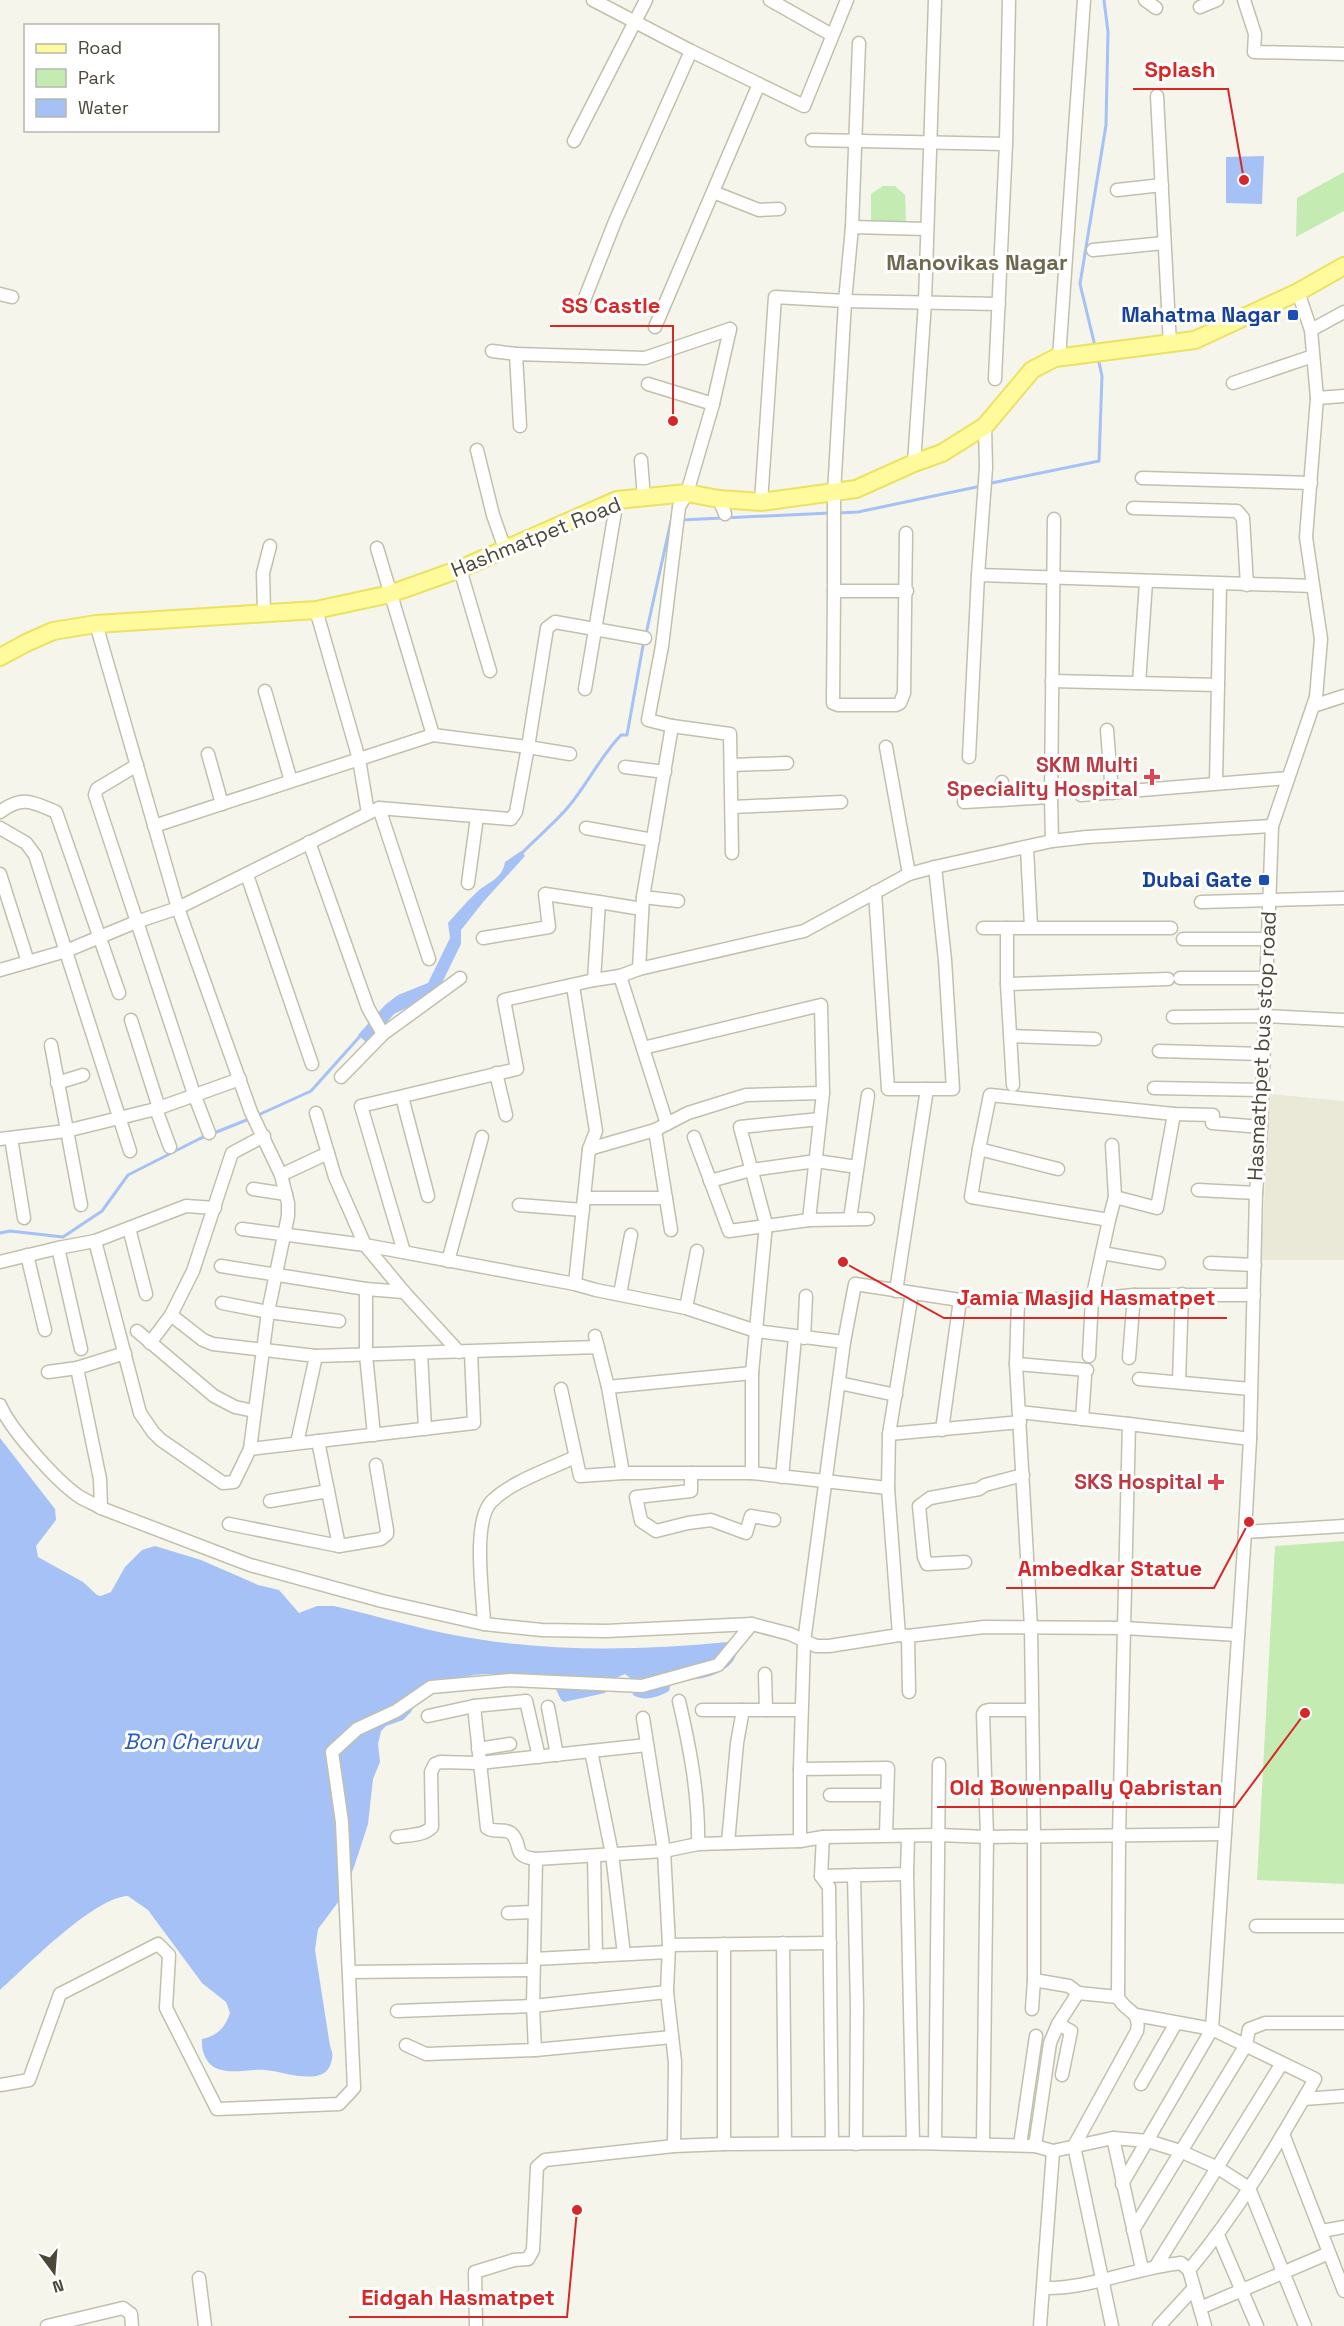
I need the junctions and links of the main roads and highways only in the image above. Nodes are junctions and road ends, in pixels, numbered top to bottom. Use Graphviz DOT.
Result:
graph roads {
  1 [pos="1344,266"];
  2 [pos="0,657"];
  1 -- 2 [label="main road, Hashmatpet Road"];
}
